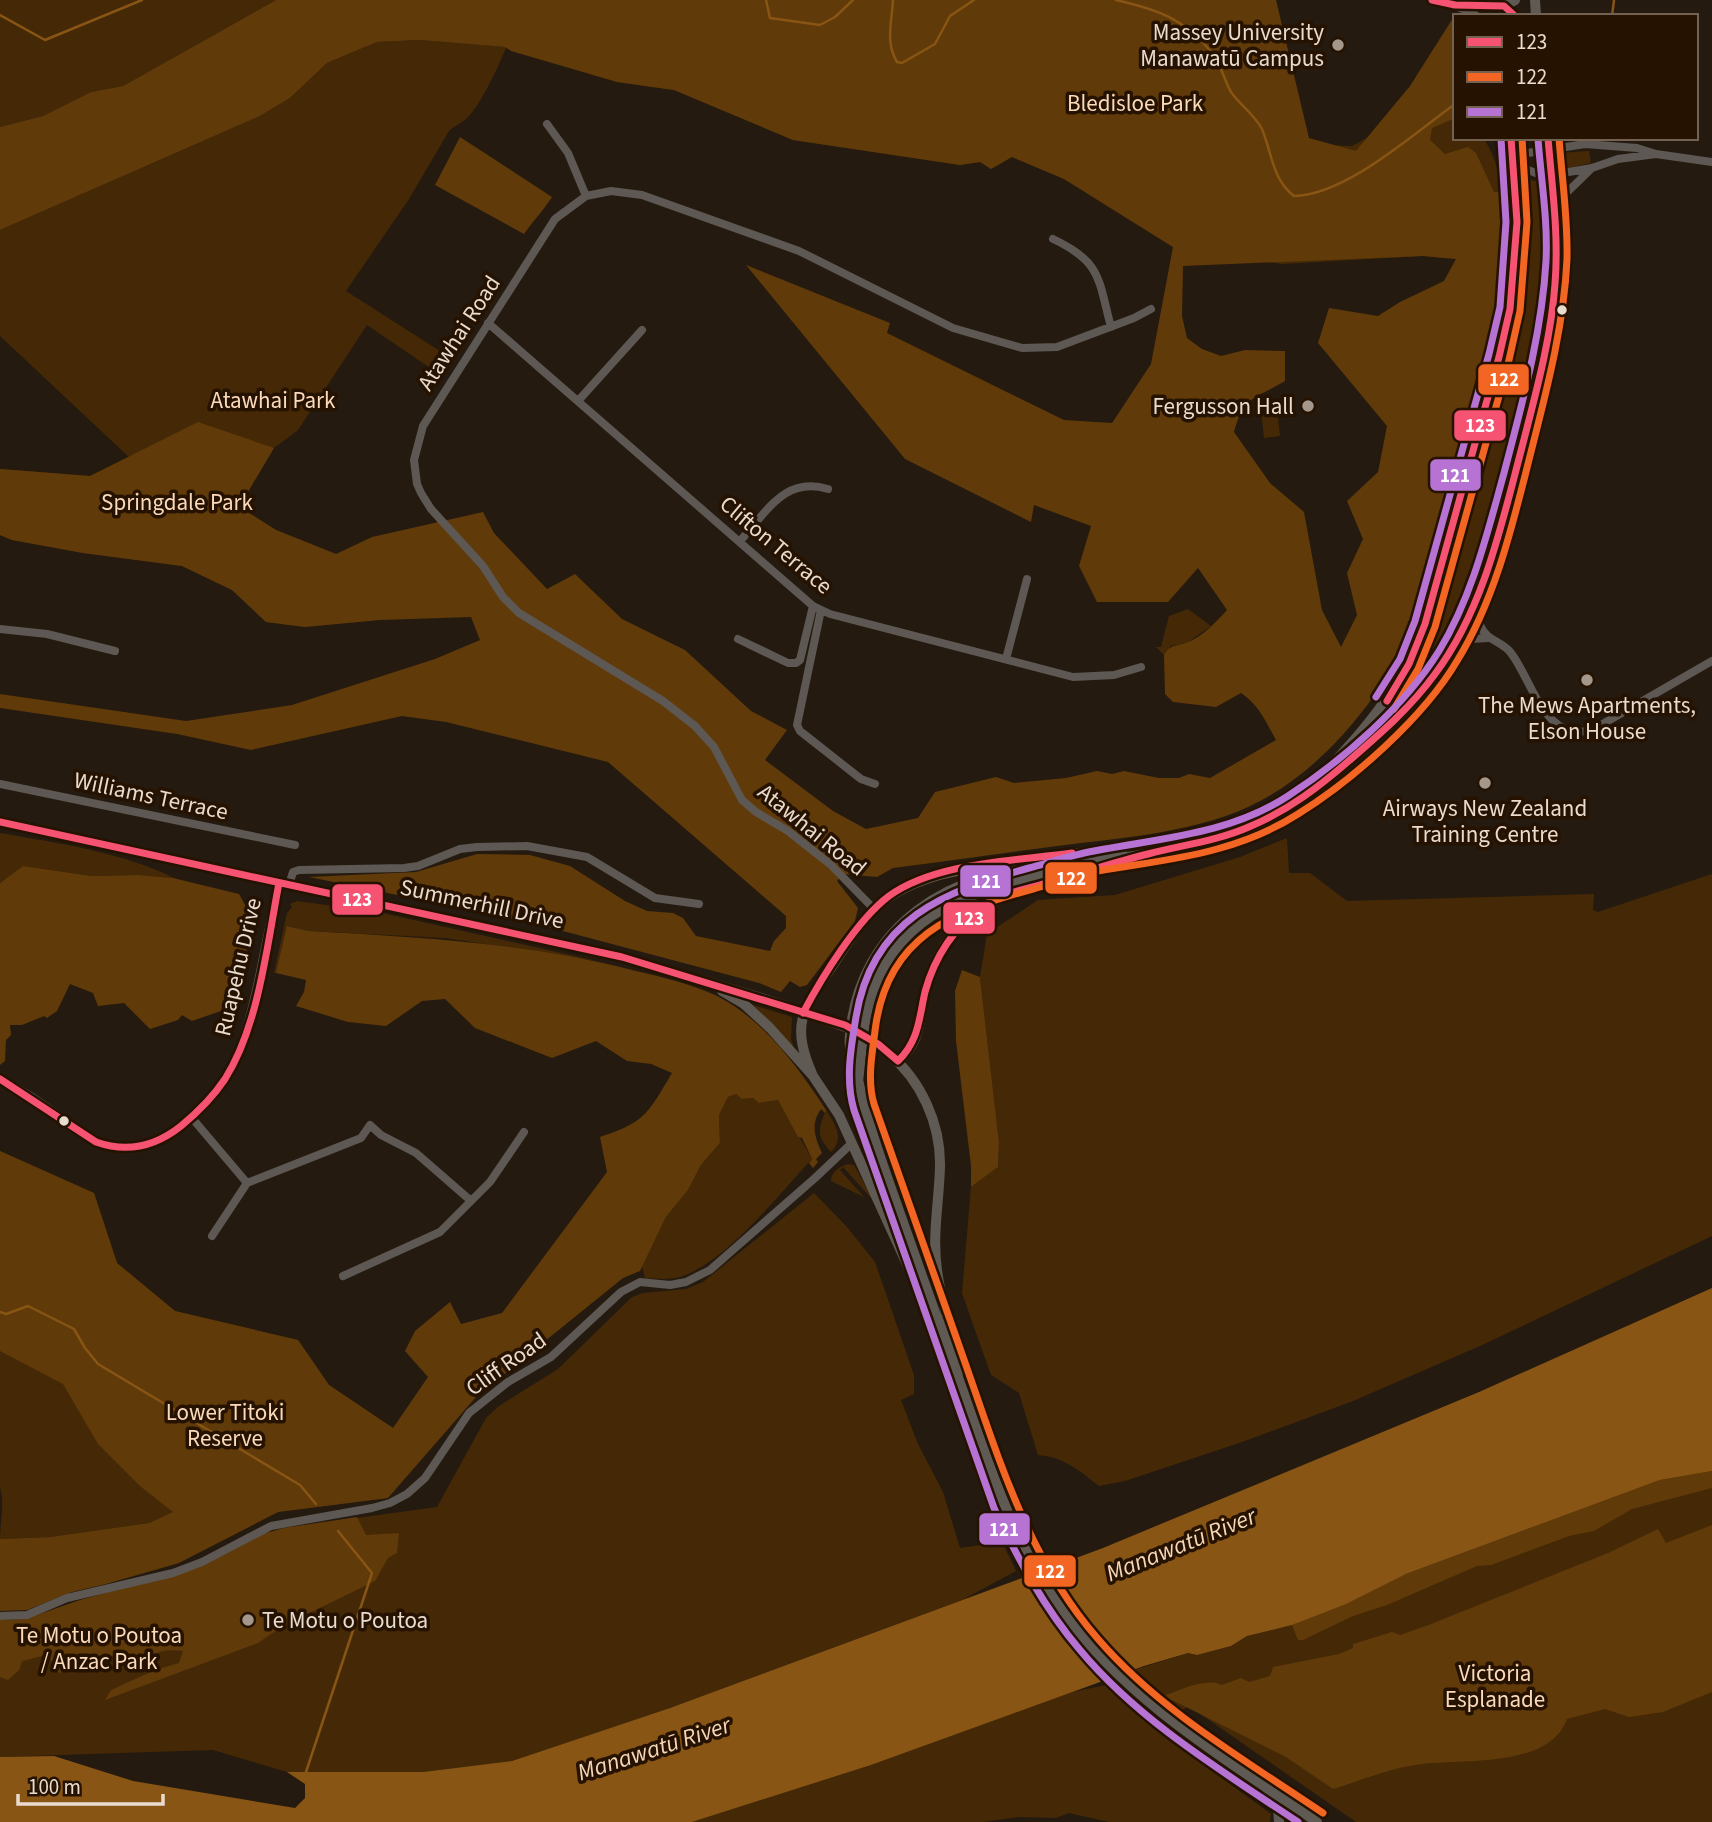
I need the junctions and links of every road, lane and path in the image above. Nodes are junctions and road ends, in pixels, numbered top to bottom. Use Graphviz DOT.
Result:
graph roads {
  1 [pos="1432,0"];
  2 [pos="1515,0"];
  3 [pos="1459,3"];
  4 [pos="1504,7"];
  5 [pos="547,124"];
  6 [pos="1511,140"];
  7 [pos="1577,140"];
  8 [pos="1548,144"];
  9 [pos="1586,144"];
  10 [pos="1656,154"];
  11 [pos="1712,162"];
  12 [pos="1512,164"];
  13 [pos="1592,168"];
  14 [pos="1550,175"];
  15 [pos="586,196"];
  16 [pos="1553,206"];
  17 [pos="1053,239"];
  18 [pos="1151,309"];
  19 [pos="488,323"];
  20 [pos="1111,327"];
  21 [pos="642,331"];
  22 [pos="579,401"];
  23 [pos="828,489"];
  24 [pos="740,541"];
  25 [pos="1027,579"];
  26 [pos="1483,579"];
  27 [pos="817,608"];
  28 [pos="0,629"];
  29 [pos="1488,638"];
  30 [pos="738,639"];
  31 [pos="115,652"];
  32 [pos="1447,658"];
  33 [pos="1006,659"];
  34 [pos="1712,661"];
  35 [pos="1140,667"];
  36 [pos="0,784"];
  37 [pos="876,784"];
  38 [pos="1292,806"];
  39 [pos="0,822"];
  40 [pos="295,845"];
  41 [pos="1157,851"];
  42 [pos="284,884"];
  43 [pos="699,904"];
  44 [pos="874,909"];
  45 [pos="698,979"];
  46 [pos="803,1013"];
  47 [pos="898,1061"];
  48 [pos="813,1076"];
  49 [pos="0,1079"];
  50 [pos="192,1118"];
  51 [pos="524,1132"];
  52 [pos="852,1143"];
  53 [pos="247,1183"];
  54 [pos="470,1200"];
  55 [pos="212,1236"];
  56 [pos="343,1276"];
  57 [pos="952,1362"];
  58 [pos="978,1434"];
  59 [pos="0,1616"];
  60 [pos="1264,1786"];
  61 [pos="1279,1822"];
  62 [pos="1317,1822"];
  1 -- 3 [label="street"];
  2 -- 4 [label="main road"];
  3 -- 4 [label="street"];
  5 -- 15 [label="street"];
  6 -- 12 [label="main road"];
  7 -- 9 [label="street"];
  8 -- 9 [label="street"];
  8 -- 12 [label="street"];
  8 -- 14 [label="main road"];
  9 -- 10 [label="street"];
  10 -- 11 [label="street"];
  10 -- 13 [label="street"];
  12 -- 14 [label="street"];
  12 -- 38 [label="main road"];
  13 -- 14 [label="street"];
  13 -- 16 [label="street"];
  14 -- 16 [label="main road"];
  15 -- 19 [label="street, Atawhai Road"];
  15 -- 20 [label="street"];
  16 -- 26 [label="main road"];
  17 -- 20 [label="street"];
  18 -- 20 [label="street"];
  19 -- 22 [label="street, Clifton Terrace"];
  19 -- 44 [label="street, Atawhai Road"];
  21 -- 22 [label="street"];
  22 -- 24 [label="street, Clifton Terrace"];
  23 -- 24 [label="street"];
  24 -- 27 [label="street, Clifton Terrace"];
  25 -- 33 [label="street"];
  26 -- 29 [label="street"];
  26 -- 32 [label="main road"];
  27 -- 30 [label="street"];
  27 -- 33 [label="street, Clifton Terrace"];
  27 -- 37 [label="street"];
  28 -- 31 [label="street"];
  29 -- 32 [label="street"];
  29 -- 34 [label="street"];
  32 -- 38 [label="main road"];
  33 -- 35 [label="street, Clifton Terrace"];
  36 -- 40 [label="street, Williams Terrace"];
  38 -- 41 [label="main road"];
  39 -- 42 [label="main road, Summerhill Drive"];
  41 -- 44 [label="main road"];
  41 -- 47 [label="main road"];
  41 -- 57 [label="main road"];
  42 -- 43 [label="street"];
  42 -- 45 [label="main road, Summerhill Drive"];
  42 -- 50 [label="main road, Ruapehu Drive"];
  44 -- 46 [label="main road"];
  45 -- 46 [label="main road, Summerhill Drive"];
  45 -- 48 [label="main road"];
  46 -- 47 [label="main road, Summerhill Drive, bridge"];
  46 -- 48 [label="main road"];
  47 -- 58 [label="main road, Summerhill Drive"];
  48 -- 52 [label="main road"];
  49 -- 50 [label="main road, Ruapehu Drive"];
  50 -- 53 [label="street"];
  51 -- 54 [label="street"];
  52 -- 57 [label="main road"];
  52 -- 59 [label="street, Cliff Road"];
  53 -- 54 [label="street"];
  53 -- 55 [label="street"];
  54 -- 56 [label="street"];
  57 -- 58 [label="main road"];
  58 -- 60 [label="main road"];
  60 -- 61 [label="main road"];
  60 -- 62 [label="main road"];
}
